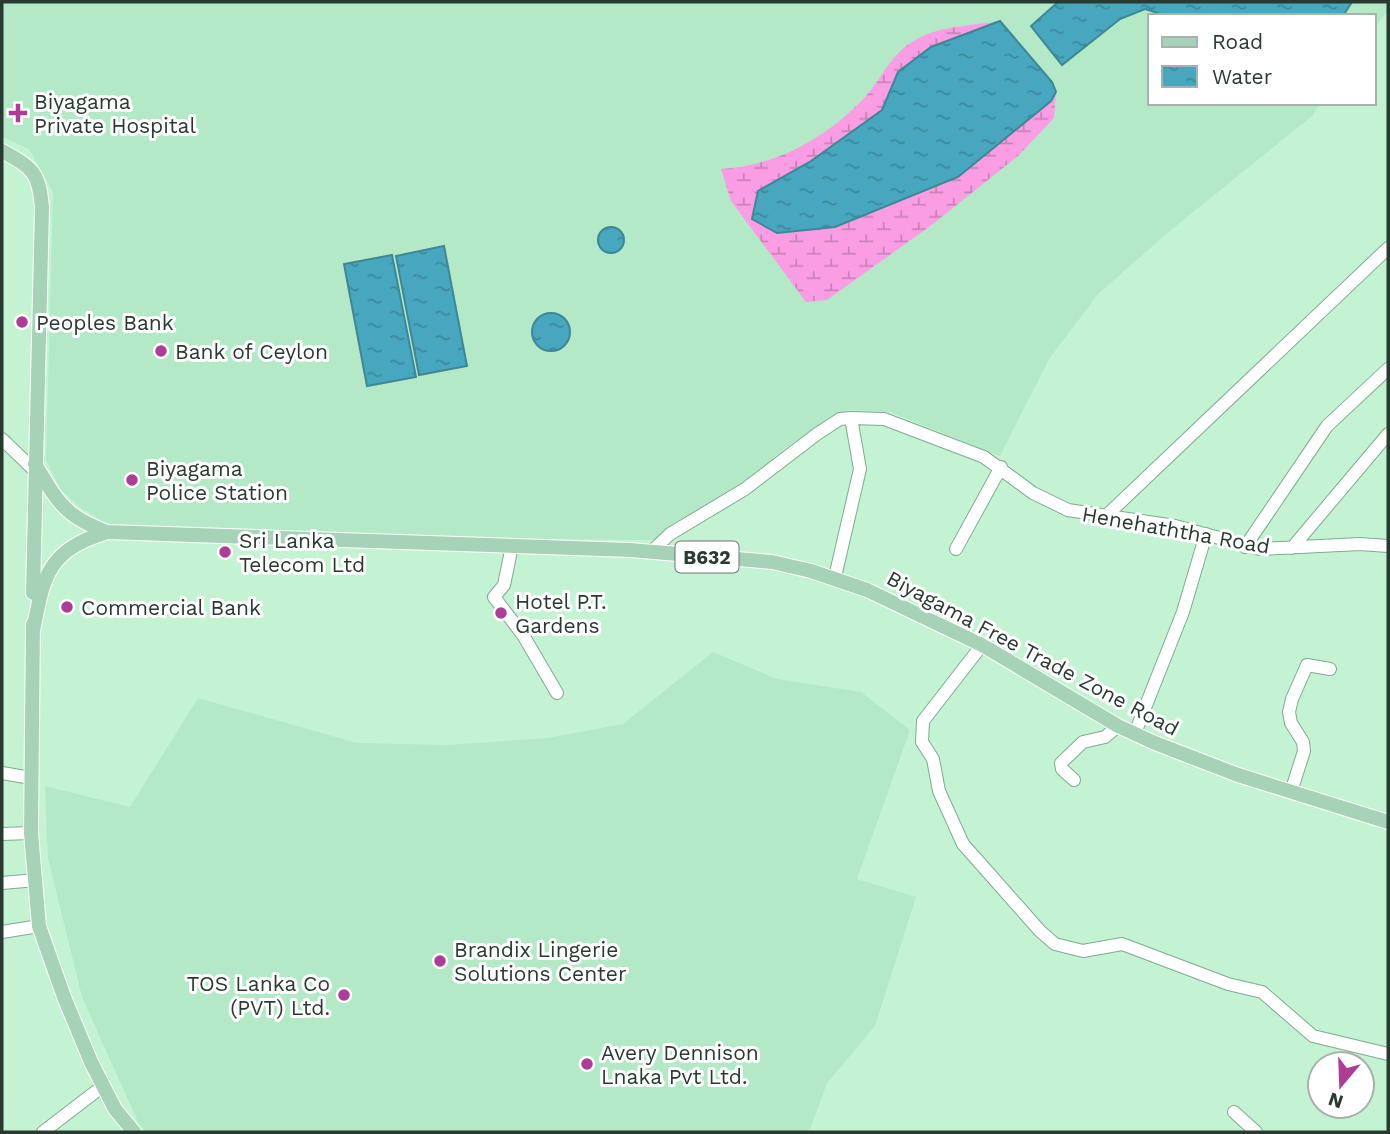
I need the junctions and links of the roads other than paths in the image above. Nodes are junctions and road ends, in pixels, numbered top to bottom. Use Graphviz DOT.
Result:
graph roads {
  1 [pos="2,151"];
  2 [pos="1388,248"];
  3 [pos="1388,369"];
  4 [pos="851,418"];
  5 [pos="1388,434"];
  6 [pos="2,439"];
  7 [pos="1001,467"];
  8 [pos="35,468"];
  9 [pos="1107,515"];
  10 [pos="107,532"];
  11 [pos="1206,534"];
  12 [pos="512,546"];
  13 [pos="1388,546"];
  14 [pos="1245,547"];
  15 [pos="1292,548"];
  16 [pos="956,549"];
  17 [pos="651,552"];
  18 [pos="835,577"];
  19 [pos="33,631"];
  20 [pos="982,645"];
  21 [pos="1330,669"];
  22 [pos="557,694"];
  23 [pos="1118,726"];
  24 [pos="1135,733"];
  25 [pos="2,774"];
  26 [pos="31,778"];
  27 [pos="1074,780"];
  28 [pos="1291,792"];
  29 [pos="1388,822"];
  30 [pos="31,833"];
  31 [pos="2,834"];
  32 [pos="36,880"];
  33 [pos="2,883"];
  34 [pos="39,926"];
  35 [pos="2,932"];
  36 [pos="1388,1054"];
  37 [pos="103,1086"];
  38 [pos="1234,1112"];
  39 [pos="43,1132"];
  40 [pos="134,1132"];
  41 [pos="1256,1132"];
  1 -- 8 [label="main road"];
  2 -- 9 [label="street"];
  3 -- 14 [label="street"];
  4 -- 7 [label="street, Henehaththa Road"];
  4 -- 17 [label="street, Henehaththa Road"];
  4 -- 18 [label="street"];
  5 -- 15 [label="street"];
  6 -- 8 [label="street"];
  7 -- 9 [label="street, Henehaththa Road"];
  7 -- 16 [label="street"];
  8 -- 10 [label="main road, Biyagama Free Trade Zone Road / B632"];
  8 -- 19 [label="main road"];
  9 -- 11 [label="street, Henehaththa Road"];
  10 -- 12 [label="main road, Biyagama Free Trade Zone Road / B632"];
  10 -- 19 [label="main road, Biyagama Free Trade Zone Road / B632"];
  11 -- 14 [label="street, Henehaththa Road"];
  11 -- 24 [label="street"];
  12 -- 17 [label="main road, Biyagama Free Trade Zone Road / B632"];
  12 -- 22 [label="street"];
  13 -- 15 [label="street, Henehaththa Road"];
  14 -- 15 [label="street, Henehaththa Road"];
  17 -- 18 [label="main road, Biyagama Free Trade Zone Road / B632"];
  18 -- 20 [label="main road, Biyagama Free Trade Zone Road / B632"];
  19 -- 26 [label="main road"];
  20 -- 23 [label="main road, Biyagama Free Trade Zone Road / B632"];
  20 -- 36 [label="street"];
  21 -- 28 [label="street"];
  23 -- 24 [label="main road, Biyagama Free Trade Zone Road / B632"];
  23 -- 27 [label="street"];
  24 -- 28 [label="main road, Biyagama Free Trade Zone Road / B632"];
  25 -- 26 [label="street"];
  26 -- 30 [label="main road"];
  28 -- 29 [label="main road, Biyagama Free Trade Zone Road / B632"];
  30 -- 31 [label="street"];
  30 -- 32 [label="main road"];
  32 -- 33 [label="street"];
  32 -- 34 [label="main road"];
  34 -- 35 [label="street"];
  34 -- 37 [label="main road"];
  37 -- 39 [label="street"];
  37 -- 40 [label="main road"];
  38 -- 41 [label="street"];
}
